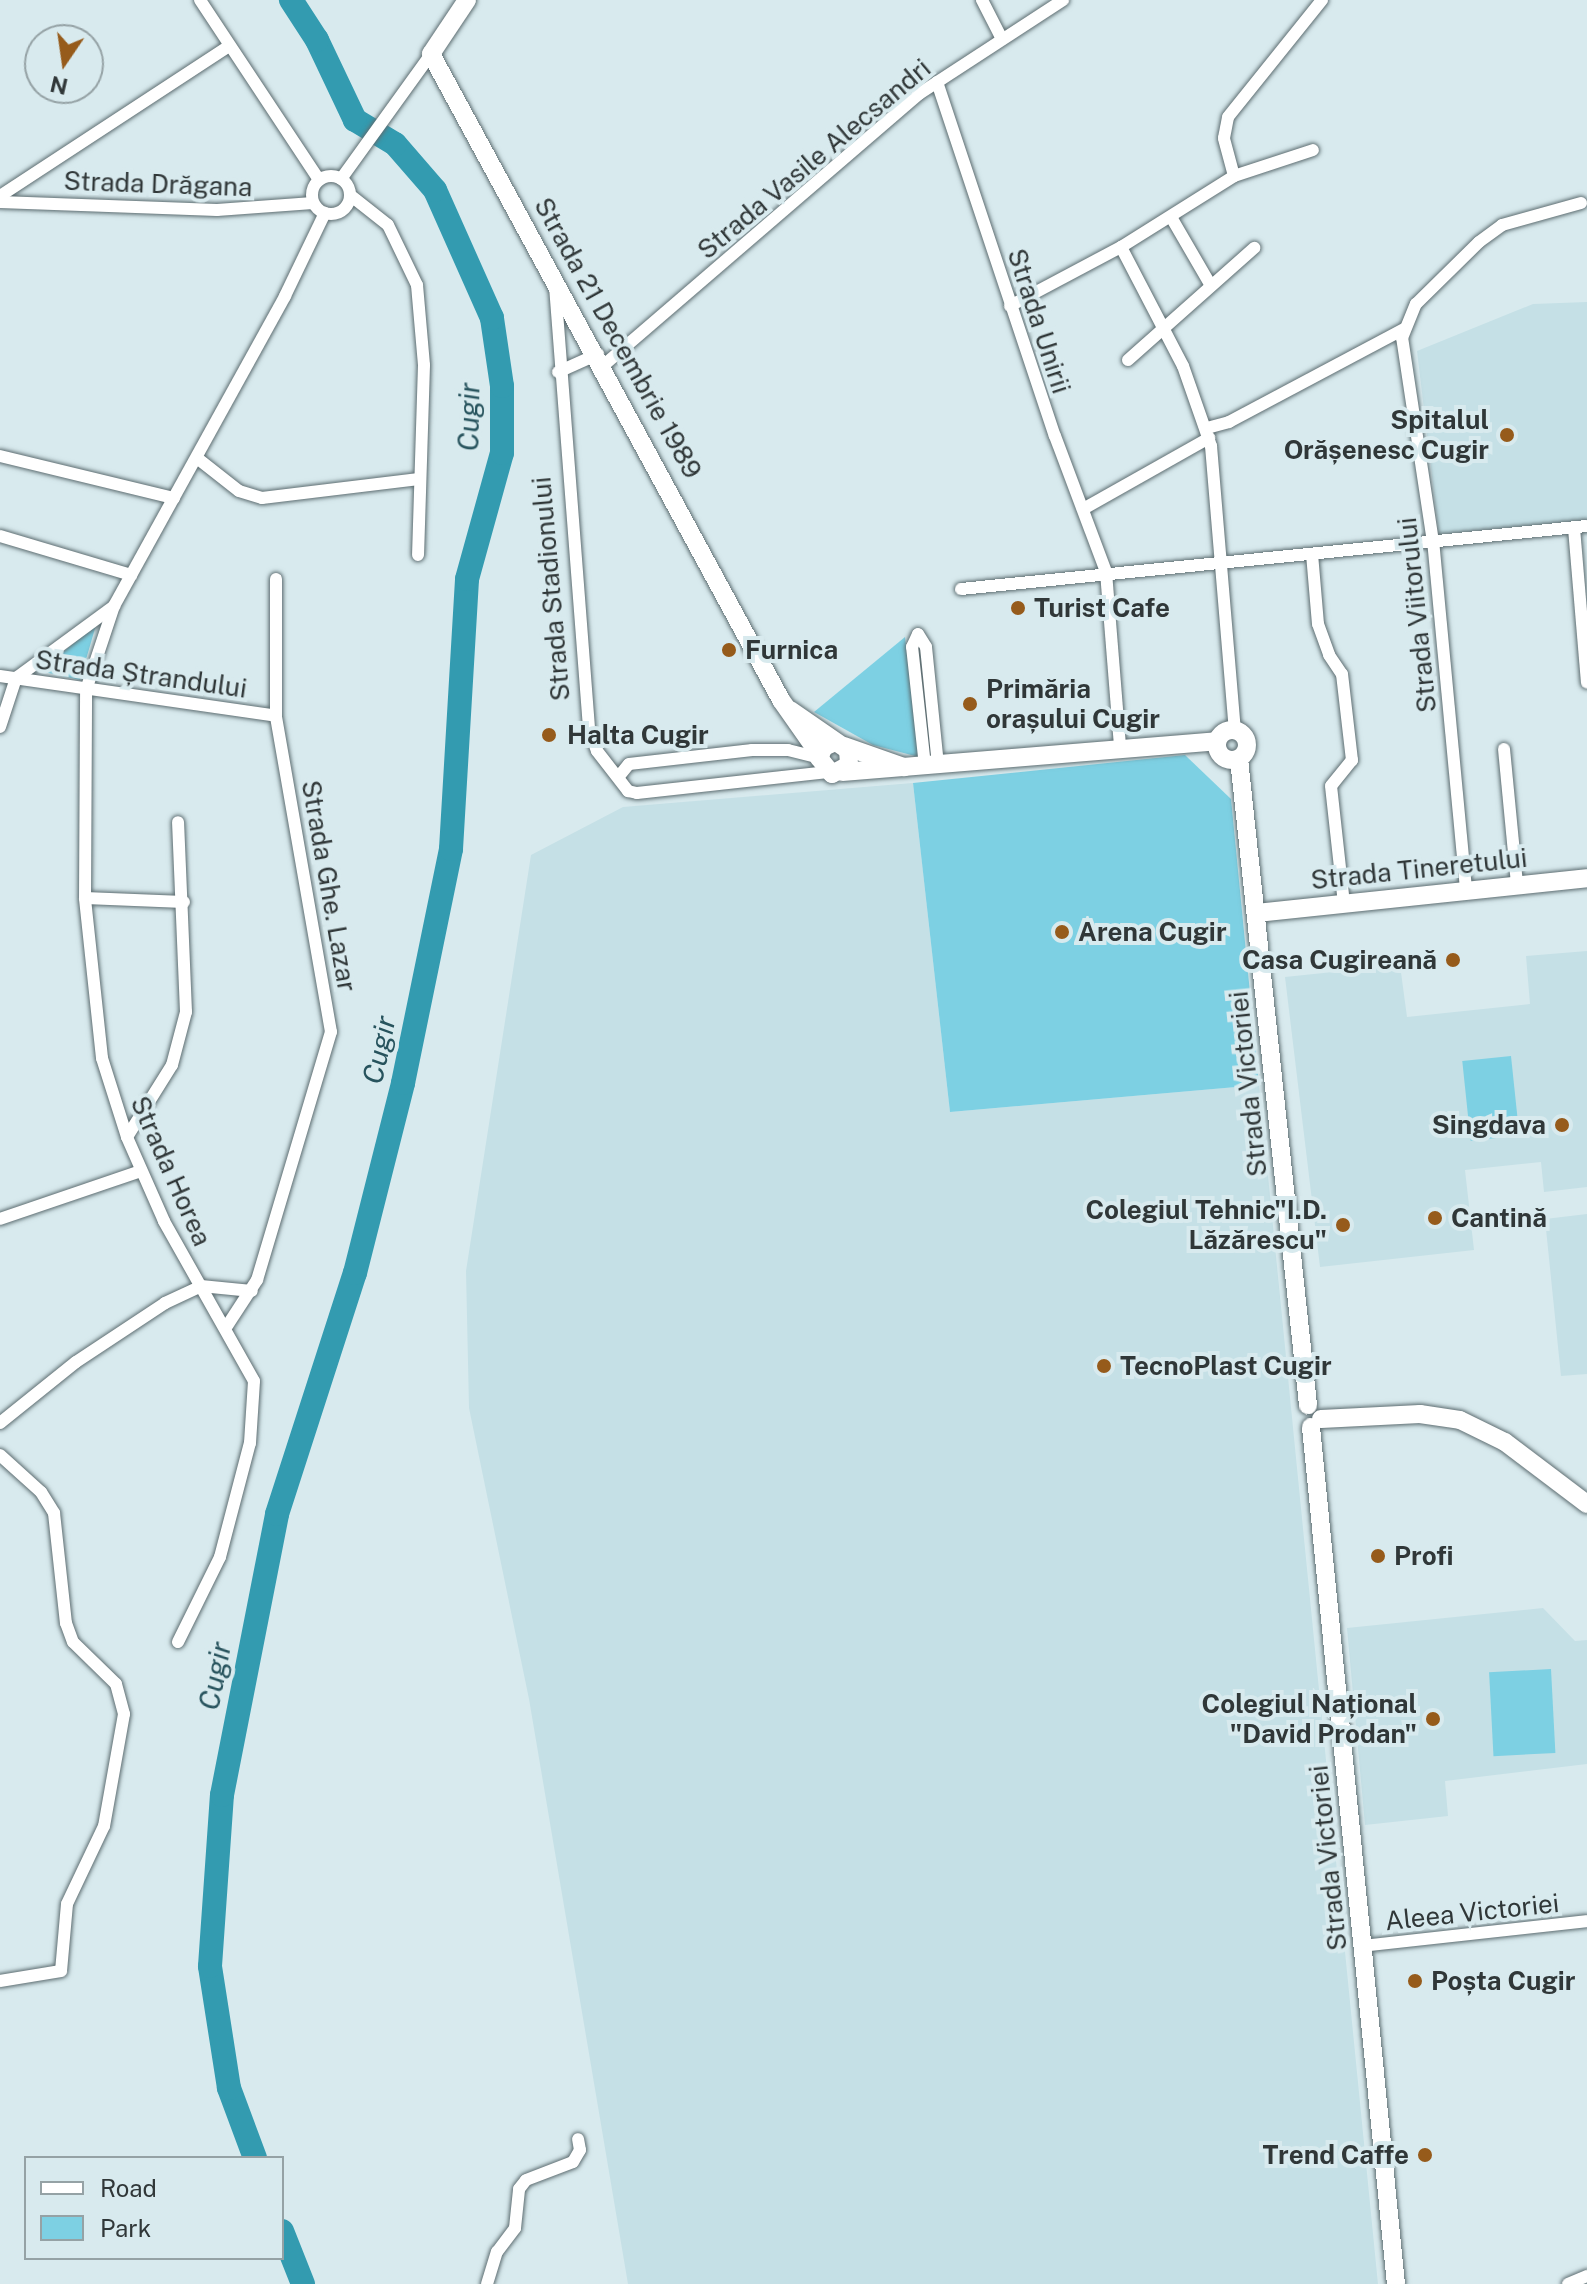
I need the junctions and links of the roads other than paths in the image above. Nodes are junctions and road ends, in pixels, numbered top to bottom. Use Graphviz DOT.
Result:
graph roads {
  1 [pos="200,0"];
  2 [pos="467,0"];
  3 [pos="982,0"];
  4 [pos="1063,0"];
  5 [pos="1322,0"];
  6 [pos="1002,39"];
  7 [pos="228,47"];
  8 [pos="431,54"];
  9 [pos="937,82"];
  10 [pos="1313,150"];
  11 [pos="1234,176"];
  12 [pos="341,179"];
  13 [pos="319,180"];
  14 [pos="350,195"];
  15 [pos="0,199"];
  16 [pos="313,203"];
  17 [pos="1581,203"];
  18 [pos="325,213"];
  19 [pos="1171,217"];
  20 [pos="1121,247"];
  21 [pos="1254,248"];
  22 [pos="555,279"];
  23 [pos="1210,284"];
  24 [pos="1010,306"];
  25 [pos="1164,327"];
  26 [pos="1403,334"];
  27 [pos="601,359"];
  28 [pos="1128,360"];
  29 [pos="558,372"];
  30 [pos="1208,433"];
  31 [pos="0,456"];
  32 [pos="197,458"];
  33 [pos="419,479"];
  34 [pos="174,498"];
  35 [pos="1083,509"];
  36 [pos="1580,527"];
  37 [pos="0,536"];
  38 [pos="1433,542"];
  39 [pos="1312,554"];
  40 [pos="418,555"];
  41 [pos="1222,562"];
  42 [pos="1106,572"];
  43 [pos="131,575"];
  44 [pos="276,579"];
  45 [pos="961,589"];
  46 [pos="114,606"];
  47 [pos="0,676"];
  48 [pos="16,678"];
  49 [pos="1587,682"];
  50 [pos="86,690"];
  51 [pos="785,706"];
  52 [pos="276,716"];
  53 [pos="0,727"];
  54 [pos="1235,730"];
  55 [pos="1217,741"];
  56 [pos="840,744"];
  57 [pos="1120,747"];
  58 [pos="1504,749"];
  59 [pos="1239,759"];
  60 [pos="827,764"];
  61 [pos="923,767"];
  62 [pos="620,775"];
  63 [pos="178,822"];
  64 [pos="1587,878"];
  65 [pos="1517,885"];
  66 [pos="1466,889"];
  67 [pos="85,898"];
  68 [pos="184,902"];
  69 [pos="1344,903"];
  70 [pos="1256,913"];
  71 [pos="127,1137"];
  72 [pos="141,1171"];
  73 [pos="0,1219"];
  74 [pos="201,1286"];
  75 [pos="252,1291"];
  76 [pos="227,1326"];
  77 [pos="1313,1417"];
  78 [pos="0,1423"];
  79 [pos="0,1455"];
  80 [pos="1587,1504"];
  81 [pos="178,1642"];
  82 [pos="1587,1921"];
  83 [pos="1362,1946"];
  84 [pos="0,1981"];
  85 [pos="578,2139"];
  86 [pos="1587,2276"];
  87 [pos="487,2284"];
  88 [pos="1396,2284"];
  89 [pos="1568,2284"];
  1 -- 7 [label="street"];
  2 -- 8 [label="main road"];
  3 -- 6 [label="street"];
  4 -- 6 [label="street, Strada Vasile Alecsandri"];
  5 -- 11 [label="street"];
  6 -- 9 [label="street, Strada Vasile Alecsandri"];
  7 -- 13 [label="street"];
  7 -- 15 [label="street"];
  8 -- 12 [label="street"];
  8 -- 22 [label="main road, Strada 21 Decembrie 1989"];
  9 -- 24 [label="street, Strada Unirii"];
  9 -- 27 [label="street, Strada Vasile Alecsandri"];
  10 -- 11 [label="street"];
  11 -- 19 [label="street"];
  12 -- 13 [label="street"];
  12 -- 14 [label="street"];
  13 -- 16 [label="street"];
  14 -- 18 [label="street"];
  14 -- 33 [label="street"];
  15 -- 16 [label="street, Strada Drăgana"];
  16 -- 18 [label="street"];
  17 -- 26 [label="street"];
  18 -- 32 [label="street"];
  19 -- 20 [label="street"];
  19 -- 23 [label="street"];
  20 -- 24 [label="street"];
  20 -- 25 [label="street"];
  21 -- 23 [label="street"];
  22 -- 27 [label="main road, Strada 21 Decembrie 1989"];
  22 -- 29 [label="street, Strada Stadionului"];
  23 -- 25 [label="street"];
  24 -- 35 [label="street, Strada Unirii"];
  25 -- 28 [label="street"];
  25 -- 30 [label="street"];
  26 -- 30 [label="street"];
  26 -- 38 [label="street, Strada Viitorului"];
  27 -- 29 [label="street"];
  27 -- 51 [label="main road, Strada 21 Decembrie 1989"];
  29 -- 62 [label="street, Strada Stadionului"];
  30 -- 35 [label="street"];
  30 -- 41 [label="street"];
  31 -- 34 [label="street"];
  32 -- 33 [label="street"];
  32 -- 34 [label="street"];
  33 -- 40 [label="street"];
  34 -- 43 [label="street"];
  35 -- 42 [label="street, Strada Unirii"];
  36 -- 38 [label="street"];
  36 -- 49 [label="street"];
  37 -- 43 [label="street"];
  38 -- 39 [label="street"];
  38 -- 66 [label="street, Strada Viitorului"];
  39 -- 41 [label="street"];
  39 -- 69 [label="street"];
  41 -- 42 [label="street"];
  41 -- 54 [label="street"];
  42 -- 45 [label="street"];
  42 -- 57 [label="street, Strada Unirii"];
  43 -- 46 [label="street"];
  44 -- 52 [label="street, Strada Ghe. Lazar"];
  46 -- 48 [label="street"];
  46 -- 50 [label="street, Strada Horea"];
  47 -- 48 [label="street, Strada Ștrandului"];
  48 -- 50 [label="street, Strada Ștrandului"];
  48 -- 53 [label="street"];
  50 -- 52 [label="street, Strada Ștrandului"];
  50 -- 67 [label="street, Strada Horea"];
  51 -- 56 [label="main road, Strada 21 Decembrie 1989"];
  51 -- 60 [label="main road, Strada 21 Decembrie 1989"];
  52 -- 75 [label="street, Strada Ghe. Lazar"];
  54 -- 55 [label="main road"];
  54 -- 59 [label="main road, Strada Victoriei"];
  55 -- 57 [label="main road"];
  55 -- 59 [label="main road"];
  56 -- 60 [label="main road"];
  56 -- 60 [label="main road"];
  56 -- 61 [label="main road"];
  57 -- 61 [label="main road"];
  58 -- 65 [label="street"];
  59 -- 70 [label="main road, Strada Victoriei"];
  60 -- 61 [label="main road"];
  60 -- 62 [label="street"];
  60 -- 62 [label="street"];
  61 -- 61 [label="street"];
  63 -- 68 [label="street"];
  64 -- 65 [label="main road, Strada Tineretului"];
  65 -- 66 [label="main road, Strada Tineretului"];
  66 -- 69 [label="main road, Strada Tineretului"];
  67 -- 68 [label="street"];
  67 -- 71 [label="street, Strada Horea"];
  68 -- 71 [label="street"];
  69 -- 70 [label="main road, Strada Tineretului"];
  70 -- 77 [label="main road, Strada Victoriei"];
  71 -- 72 [label="street, Strada Horea"];
  72 -- 73 [label="street"];
  72 -- 74 [label="street, Strada Horea"];
  74 -- 75 [label="street"];
  74 -- 76 [label="street, Strada Horea"];
  74 -- 78 [label="street"];
  75 -- 76 [label="street, Strada Ghe. Lazar"];
  76 -- 81 [label="street, Strada Horea"];
  77 -- 80 [label="main road"];
  77 -- 83 [label="main road, Strada Victoriei"];
  79 -- 84 [label="street"];
  82 -- 83 [label="street, Aleea Victoriei"];
  83 -- 88 [label="main road, Strada Victoriei"];
  85 -- 87 [label="street"];
  86 -- 89 [label="street"];
}
